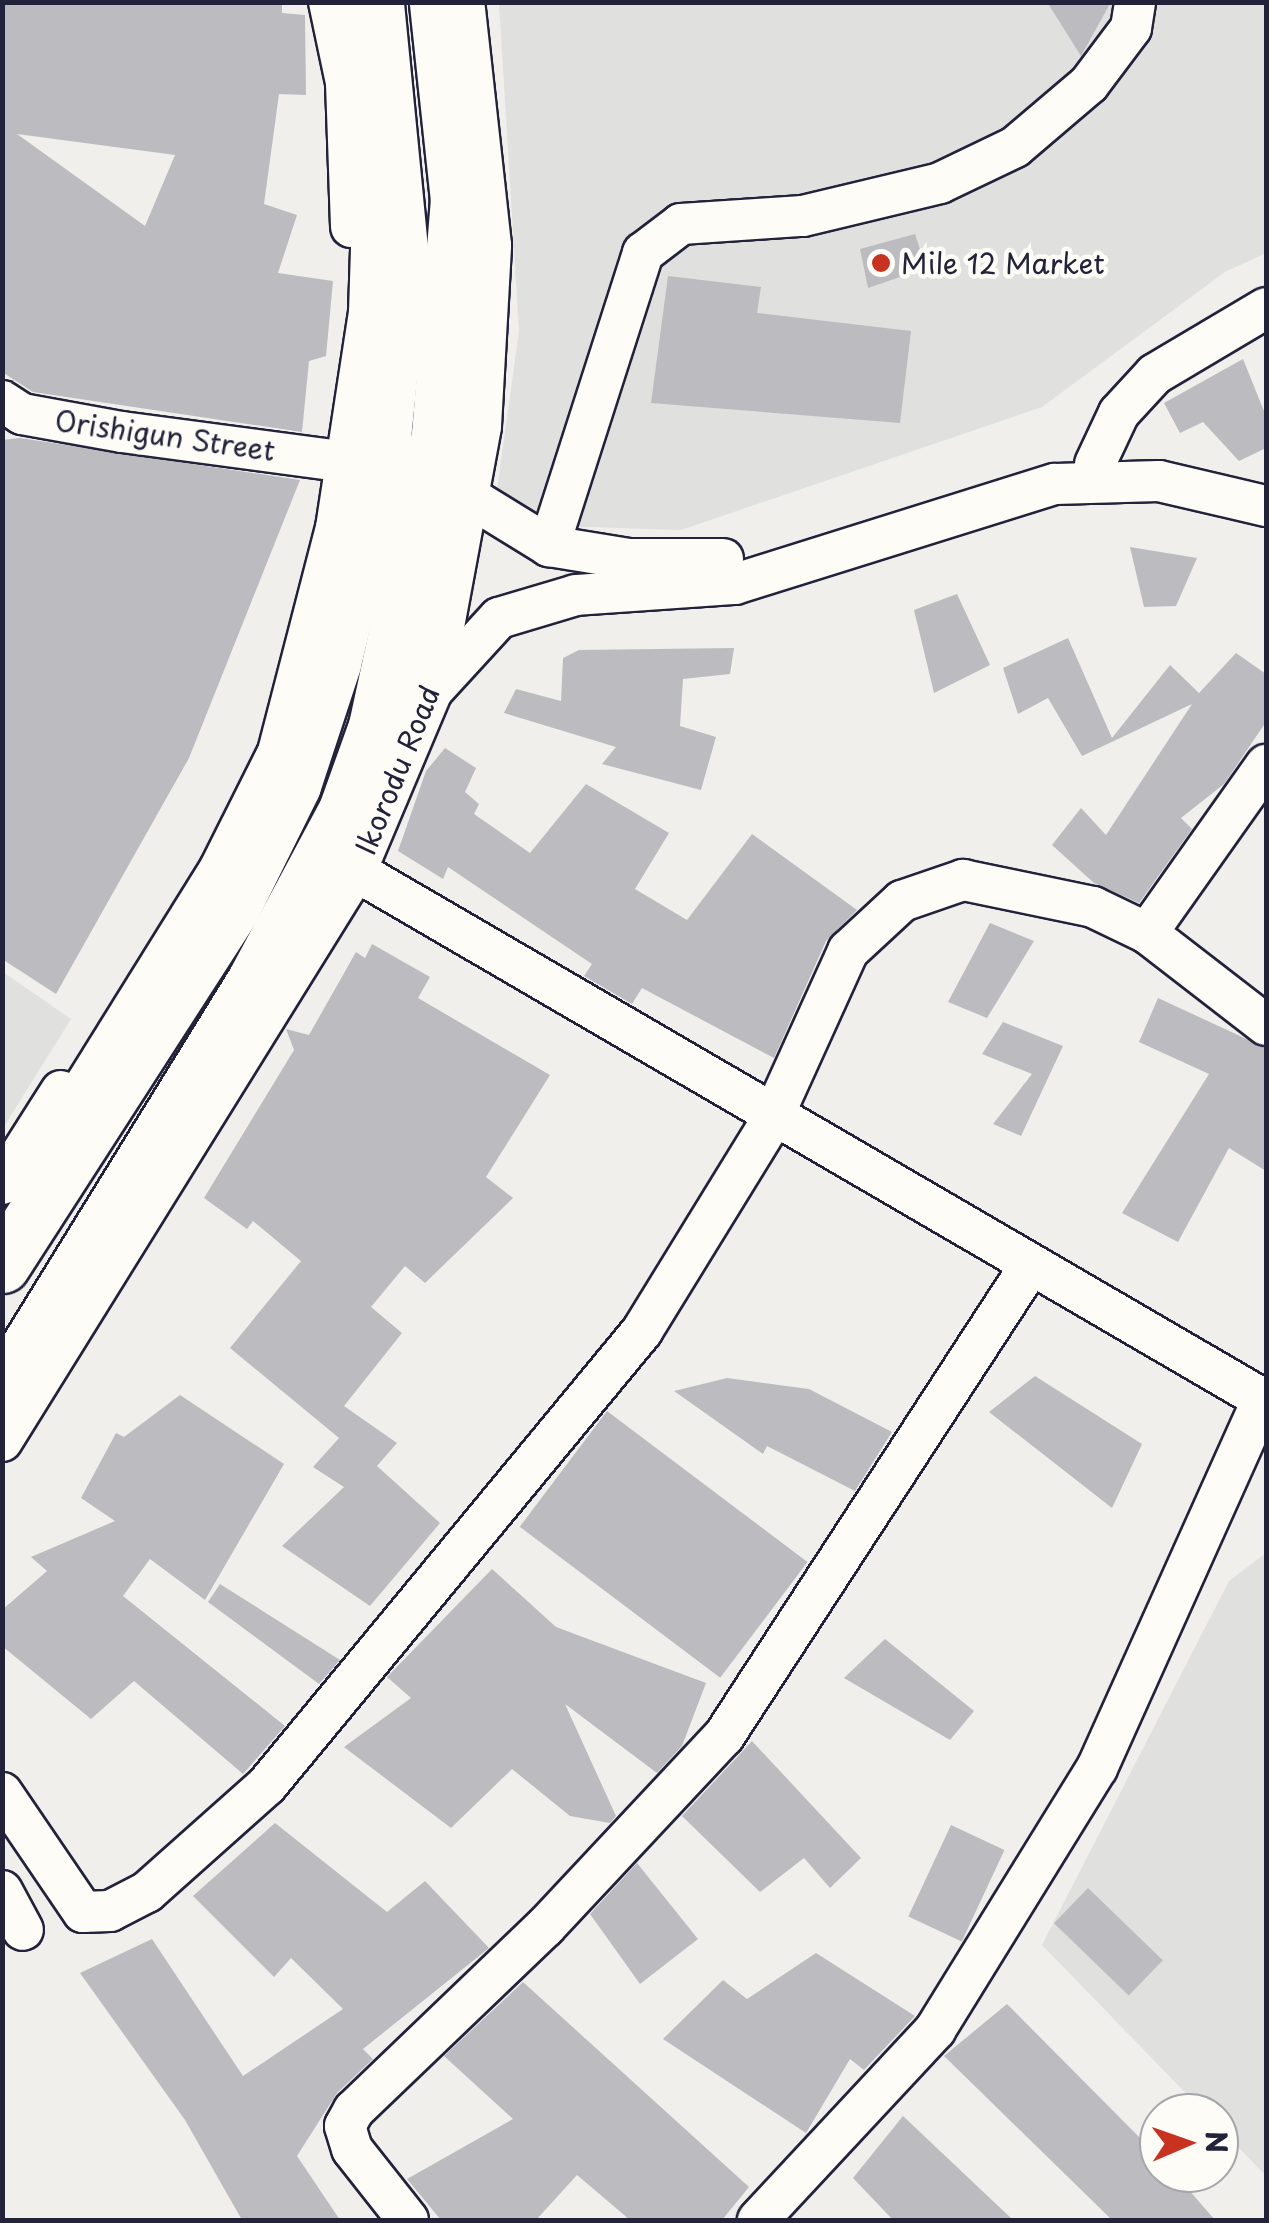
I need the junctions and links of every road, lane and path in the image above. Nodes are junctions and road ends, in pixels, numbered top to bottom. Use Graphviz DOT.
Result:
graph roads {
  1 [pos="330,2"];
  2 [pos="352,2"];
  3 [pos="376,2"];
  4 [pos="437,2"];
  5 [pos="464,2"];
  6 [pos="1136,2"];
  7 [pos="1266,308"];
  8 [pos="2,401"];
  9 [pos="331,460"];
  10 [pos="1095,464"];
  11 [pos="1266,482"];
  12 [pos="471,498"];
  13 [pos="1266,506"];
  14 [pos="549,546"];
  15 [pos="432,691"];
  16 [pos="1266,764"];
  17 [pos="356,872"];
  18 [pos="1147,933"];
  19 [pos="1266,1026"];
  20 [pos="772,1121"];
  21 [pos="2,1184"];
  22 [pos="2,1217"];
  23 [pos="2,1266"];
  24 [pos="1028,1269"];
  25 [pos="3,1389"];
  26 [pos="1262,1416"];
  27 [pos="2,1441"];
  28 [pos="2,1793"];
  29 [pos="2,1891"];
  30 [pos="23,1930"];
  31 [pos="408,2220"];
  32 [pos="758,2220"];
  1 -- 9 [label="street"];
  2 -- 22 [label="street"];
  3 -- 23 [label="highway"];
  4 -- 25 [label="highway, Ikorodu Road"];
  5 -- 12 [label="street, Ikorodu Road"];
  6 -- 14 [label="street"];
  7 -- 10 [label="street"];
  8 -- 9 [label="street, Orishigun Street"];
  9 -- 21 [label="street"];
  10 -- 11 [label="street"];
  10 -- 14 [label="street"];
  12 -- 14 [label="street"];
  12 -- 15 [label="street, Ikorodu Road"];
  13 -- 15 [label="street"];
  15 -- 17 [label="street, Ikorodu Road"];
  16 -- 18 [label="street"];
  17 -- 20 [label="street"];
  17 -- 27 [label="street, Ikorodu Road"];
  18 -- 19 [label="street"];
  18 -- 20 [label="street"];
  20 -- 24 [label="street"];
  20 -- 28 [label="street"];
  24 -- 26 [label="street"];
  24 -- 31 [label="street"];
  26 -- 32 [label="street"];
  29 -- 30 [label="street"];
}
